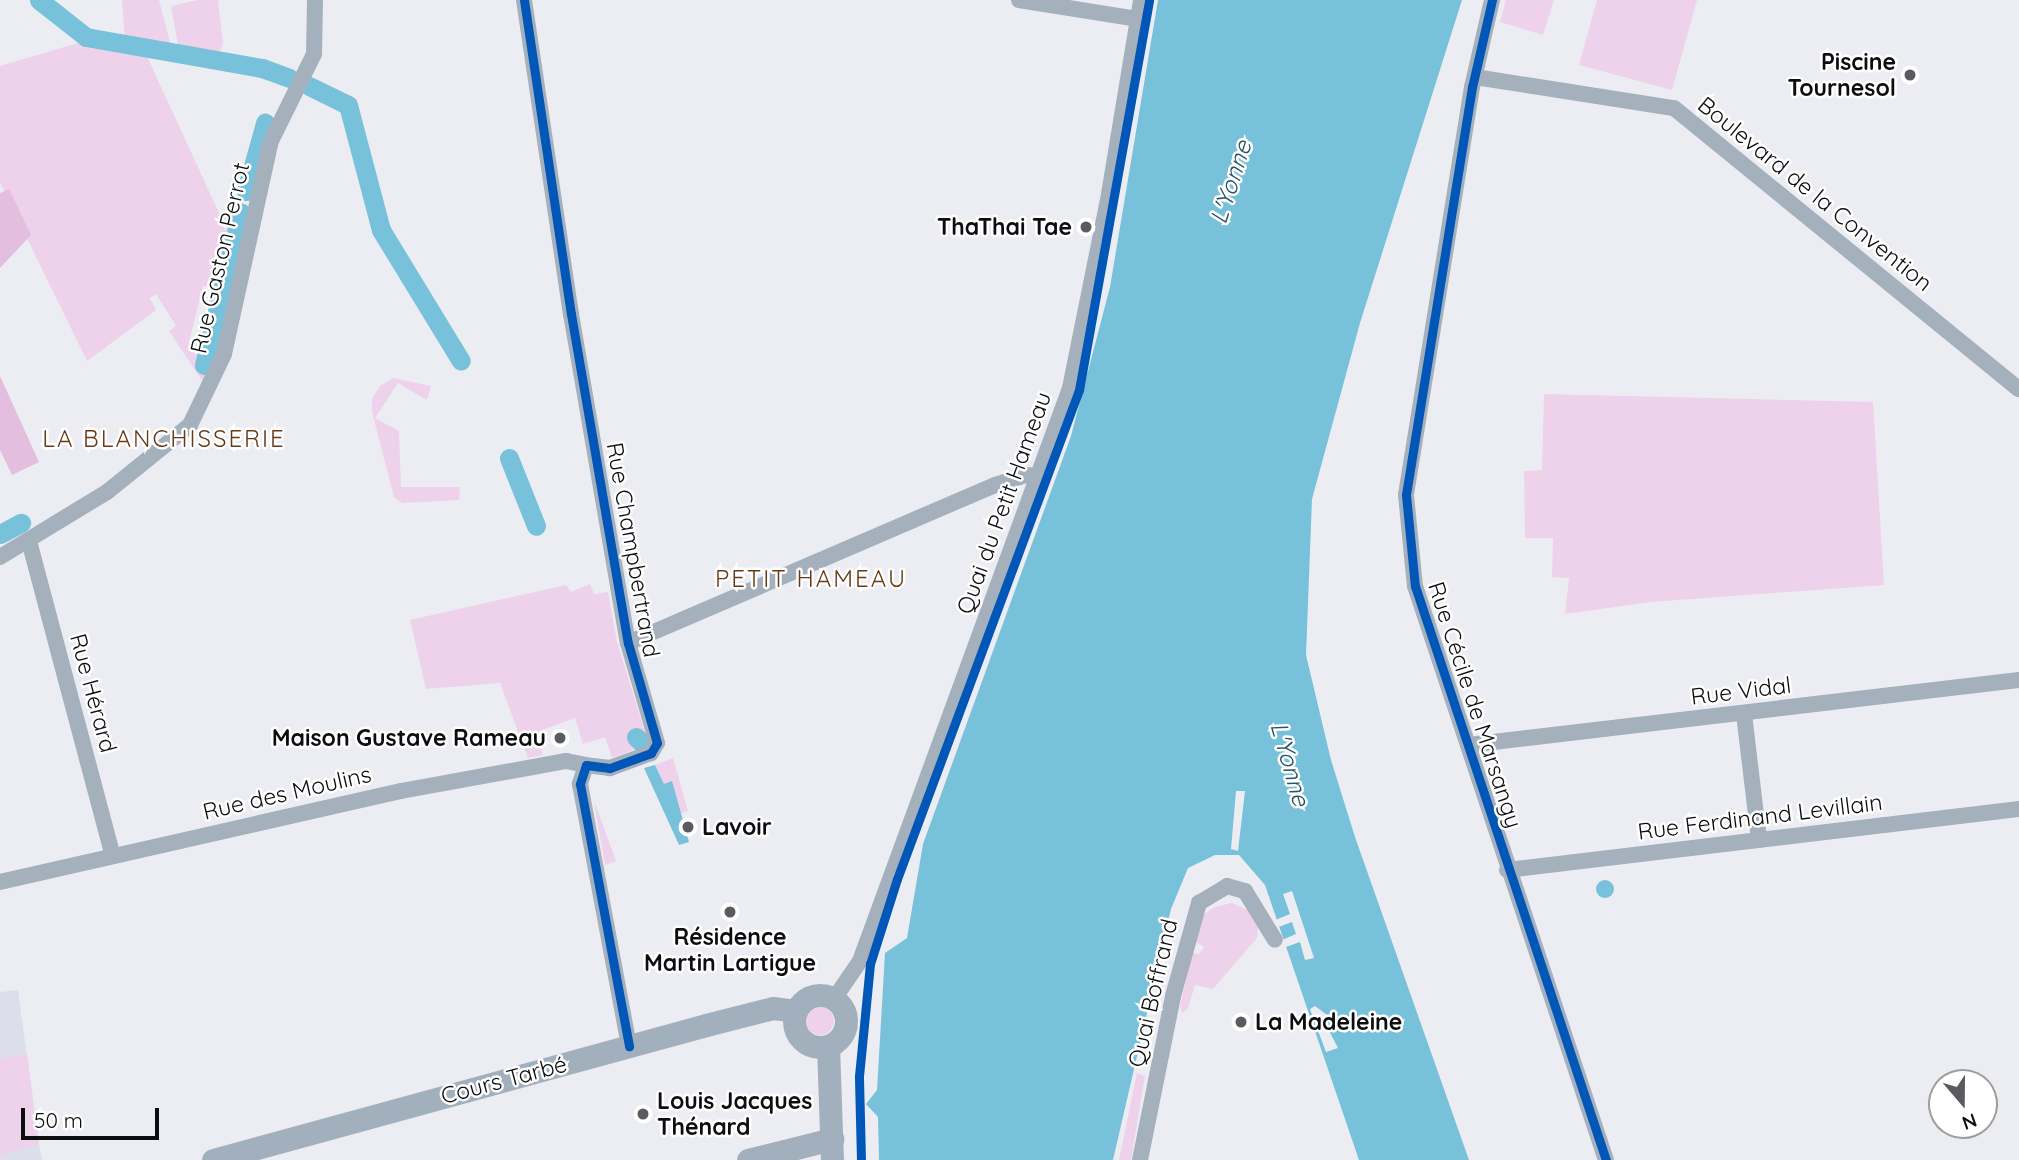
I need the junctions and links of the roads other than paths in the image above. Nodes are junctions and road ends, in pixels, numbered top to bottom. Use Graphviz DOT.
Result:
graph roads {
  1 [pos="315,0"];
  2 [pos="524,0"];
  3 [pos="1019,0"];
  4 [pos="1141,0"];
  5 [pos="1492,0"];
  6 [pos="1138,19"];
  7 [pos="1475,77"];
  8 [pos="2019,389"];
  9 [pos="1040,476"];
  10 [pos="29,541"];
  11 [pos="0,557"];
  12 [pos="628,643"];
  13 [pos="2019,680"];
  14 [pos="1744,714"];
  15 [pos="1468,745"];
  16 [pos="586,765"];
  17 [pos="2019,809"];
  18 [pos="1759,840"];
  19 [pos="113,856"];
  20 [pos="1507,870"];
  21 [pos="0,882"];
  22 [pos="1275,940"];
  23 [pos="834,999"];
  24 [pos="796,1011"];
  25 [pos="629,1046"];
  26 [pos="828,1046"];
  27 [pos="832,1150"];
  28 [pos="213,1160"];
  29 [pos="748,1160"];
  30 [pos="1140,1160"];
  31 [pos="1606,1160"];
  1 -- 10 [label="street, Rue Gaston Perrot"];
  2 -- 12 [label="street, Rue Champbertrand"];
  3 -- 6 [label="street"];
  4 -- 6 [label="street, Quai du Petit Hameau"];
  5 -- 7 [label="street, Rue Cécile de Marsangy"];
  6 -- 9 [label="street, Quai du Petit Hameau"];
  7 -- 8 [label="street, Boulevard de la Convention"];
  7 -- 15 [label="street, Rue Cécile de Marsangy"];
  9 -- 12 [label="street"];
  9 -- 23 [label="street, Quai du Petit Hameau"];
  10 -- 11 [label="street, Rue Gaston Perrot"];
  10 -- 19 [label="street, Rue Hérard"];
  12 -- 16 [label="street, Rue Champbertrand"];
  13 -- 14 [label="street, Rue Vidal"];
  14 -- 15 [label="street, Rue Vidal"];
  14 -- 18 [label="street"];
  15 -- 20 [label="street, Rue Cécile de Marsangy"];
  16 -- 19 [label="street, Rue des Moulins"];
  16 -- 25 [label="street"];
  17 -- 18 [label="street, Rue Ferdinand Levillain"];
  18 -- 20 [label="street, Rue Ferdinand Levillain"];
  19 -- 21 [label="street, Rue des Moulins"];
  20 -- 31 [label="street, Rue Cécile de Marsangy"];
  22 -- 30 [label="street, Quai Boffrand"];
  23 -- 24 [label="main road"];
  23 -- 26 [label="main road"];
  24 -- 25 [label="main road, Cours Tarbé"];
  24 -- 26 [label="main road"];
  25 -- 28 [label="main road, Cours Tarbé"];
  26 -- 27 [label="main road"];
  27 -- 29 [label="main road"];
}
